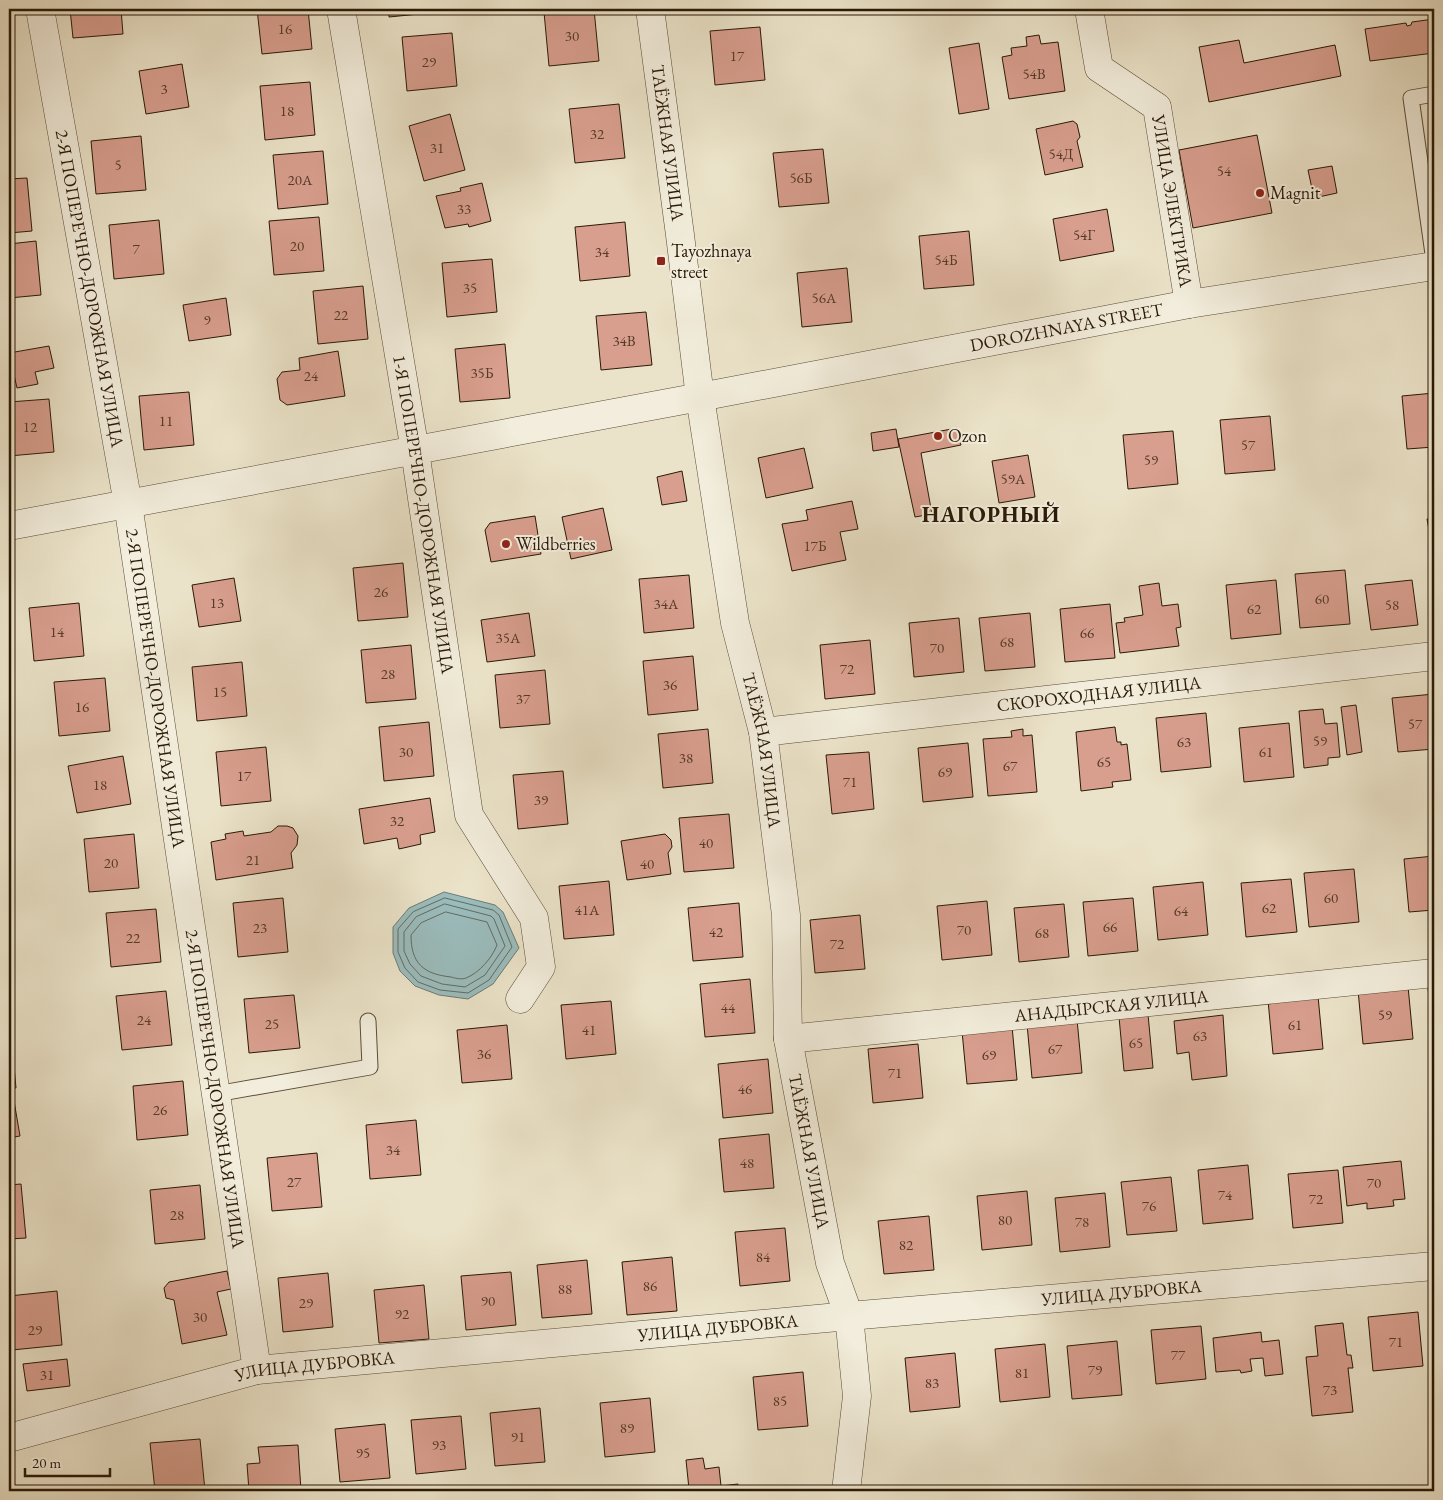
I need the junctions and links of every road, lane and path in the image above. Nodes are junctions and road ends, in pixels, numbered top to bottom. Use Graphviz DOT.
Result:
graph roads {
  1 [pos="40,9"];
  2 [pos="341,9"];
  3 [pos="650,9"];
  4 [pos="1089,9"];
  5 [pos="1434,94"];
  6 [pos="1434,261"];
  7 [pos="1434,266"];
  8 [pos="1189,304"];
  9 [pos="700,397"];
  10 [pos="415,451"];
  11 [pos="128,504"];
  12 [pos="9,526"];
  13 [pos="1434,656"];
  14 [pos="763,732"];
  15 [pos="1434,973"];
  16 [pos="520,999"];
  17 [pos="368,1021"];
  18 [pos="788,1039"];
  19 [pos="216,1094"];
  20 [pos="1434,1266"];
  21 [pos="849,1316"];
  22 [pos="257,1370"];
  23 [pos="9,1438"];
  24 [pos="846,1491"];
  1 -- 11 [label="street, 2-Я ПОПЕРЕЧНО-ДОРОЖНАЯ УЛИЦА"];
  2 -- 10 [label="street, 1-Я ПОПЕРЕЧНО-ДОРОЖНАЯ УЛИЦА"];
  3 -- 9 [label="street, ТАЁЖНАЯ УЛИЦА"];
  4 -- 8 [label="street, УЛИЦА ЭЛЕКТРИКА"];
  5 -- 6 [label="lane"];
  7 -- 8 [label="street, DOROZHNAYA STREET"];
  8 -- 9 [label="street, DOROZHNAYA STREET"];
  9 -- 10 [label="street, DOROZHNAYA STREET"];
  9 -- 14 [label="street, ТАЁЖНАЯ УЛИЦА"];
  10 -- 11 [label="street, DOROZHNAYA STREET"];
  10 -- 16 [label="street, 1-Я ПОПЕРЕЧНО-ДОРОЖНАЯ УЛИЦА"];
  11 -- 12 [label="street, DOROZHNAYA STREET"];
  11 -- 19 [label="street, 2-Я ПОПЕРЕЧНО-ДОРОЖНАЯ УЛИЦА"];
  13 -- 14 [label="street, СКОРОХОДНАЯ УЛИЦА"];
  14 -- 18 [label="street, ТАЁЖНАЯ УЛИЦА"];
  15 -- 18 [label="street, АНАДЫРСКАЯ УЛИЦА"];
  17 -- 19 [label="lane"];
  18 -- 21 [label="street, ТАЁЖНАЯ УЛИЦА"];
  19 -- 22 [label="street, 2-Я ПОПЕРЕЧНО-ДОРОЖНАЯ УЛИЦА"];
  20 -- 21 [label="street, УЛИЦА ДУБРОВКА"];
  21 -- 22 [label="street, УЛИЦА ДУБРОВКА"];
  21 -- 24 [label="street, ТАЁЖНАЯ УЛИЦА"];
  22 -- 23 [label="street, УЛИЦА ДУБРОВКА"];
}
